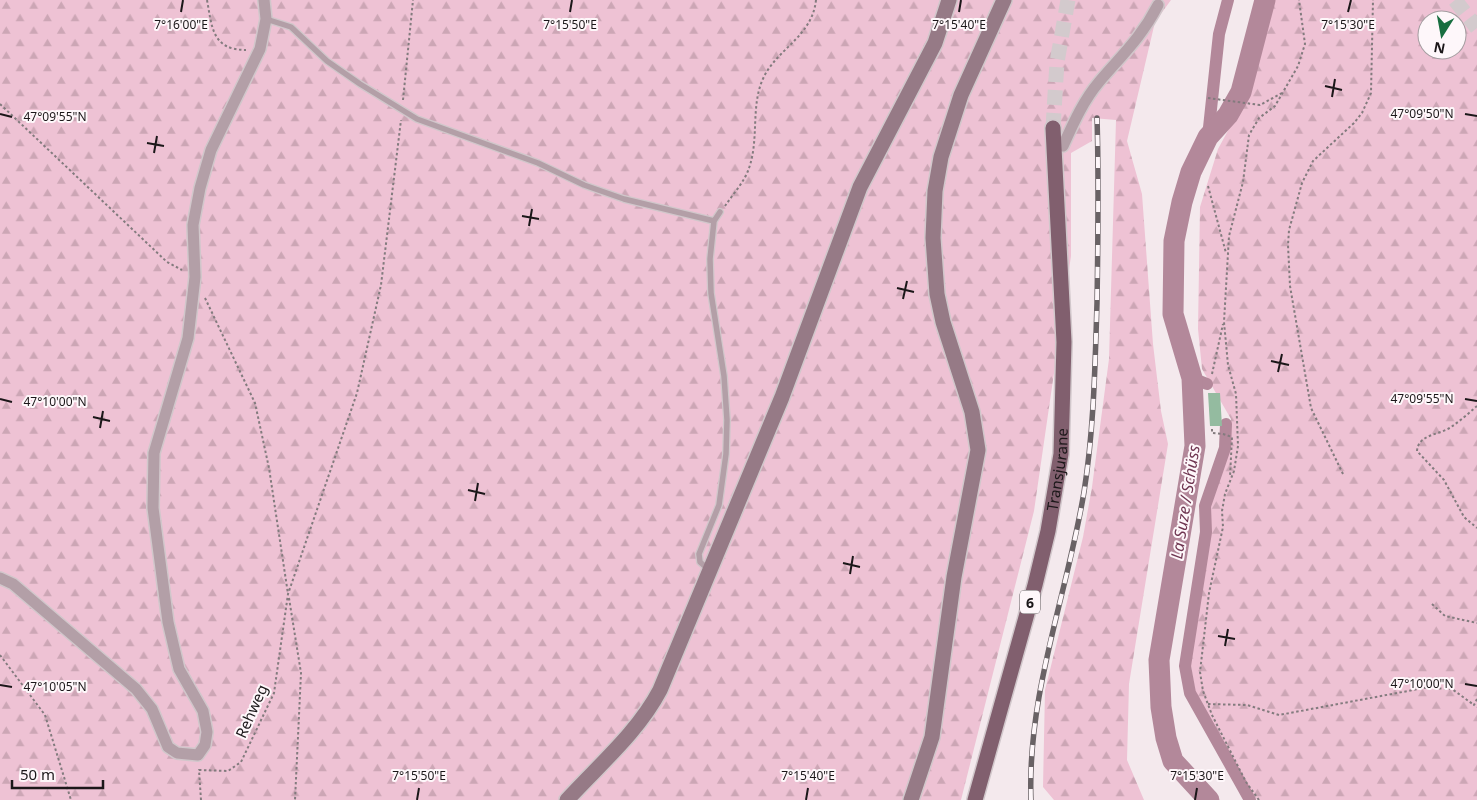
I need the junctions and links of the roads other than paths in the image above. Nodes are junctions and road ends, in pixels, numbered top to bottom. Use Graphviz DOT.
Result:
graph roads {
  1 [pos="264,0"];
  2 [pos="949,0"];
  3 [pos="1004,0"];
  4 [pos="1158,5"];
  5 [pos="266,19"];
  6 [pos="1053,128"];
  7 [pos="1063,146"];
  8 [pos="1055,163"];
  9 [pos="720,212"];
  10 [pos="714,221"];
  11 [pos="710,570"];
  12 [pos="0,578"];
  13 [pos="567,800"];
  14 [pos="911,800"];
  15 [pos="975,800"];
  1 -- 5 [label="street"];
  2 -- 11 [label="street"];
  3 -- 14 [label="street"];
  4 -- 7 [label="street"];
  5 -- 10 [label="lane"];
  5 -- 12 [label="street"];
  6 -- 8 [label="main road, Transjurane / 6"];
  7 -- 8 [label="lane"];
  8 -- 15 [label="main road, Transjurane / 6"];
  9 -- 10 [label="lane"];
  10 -- 11 [label="lane"];
  11 -- 13 [label="street"];
}
